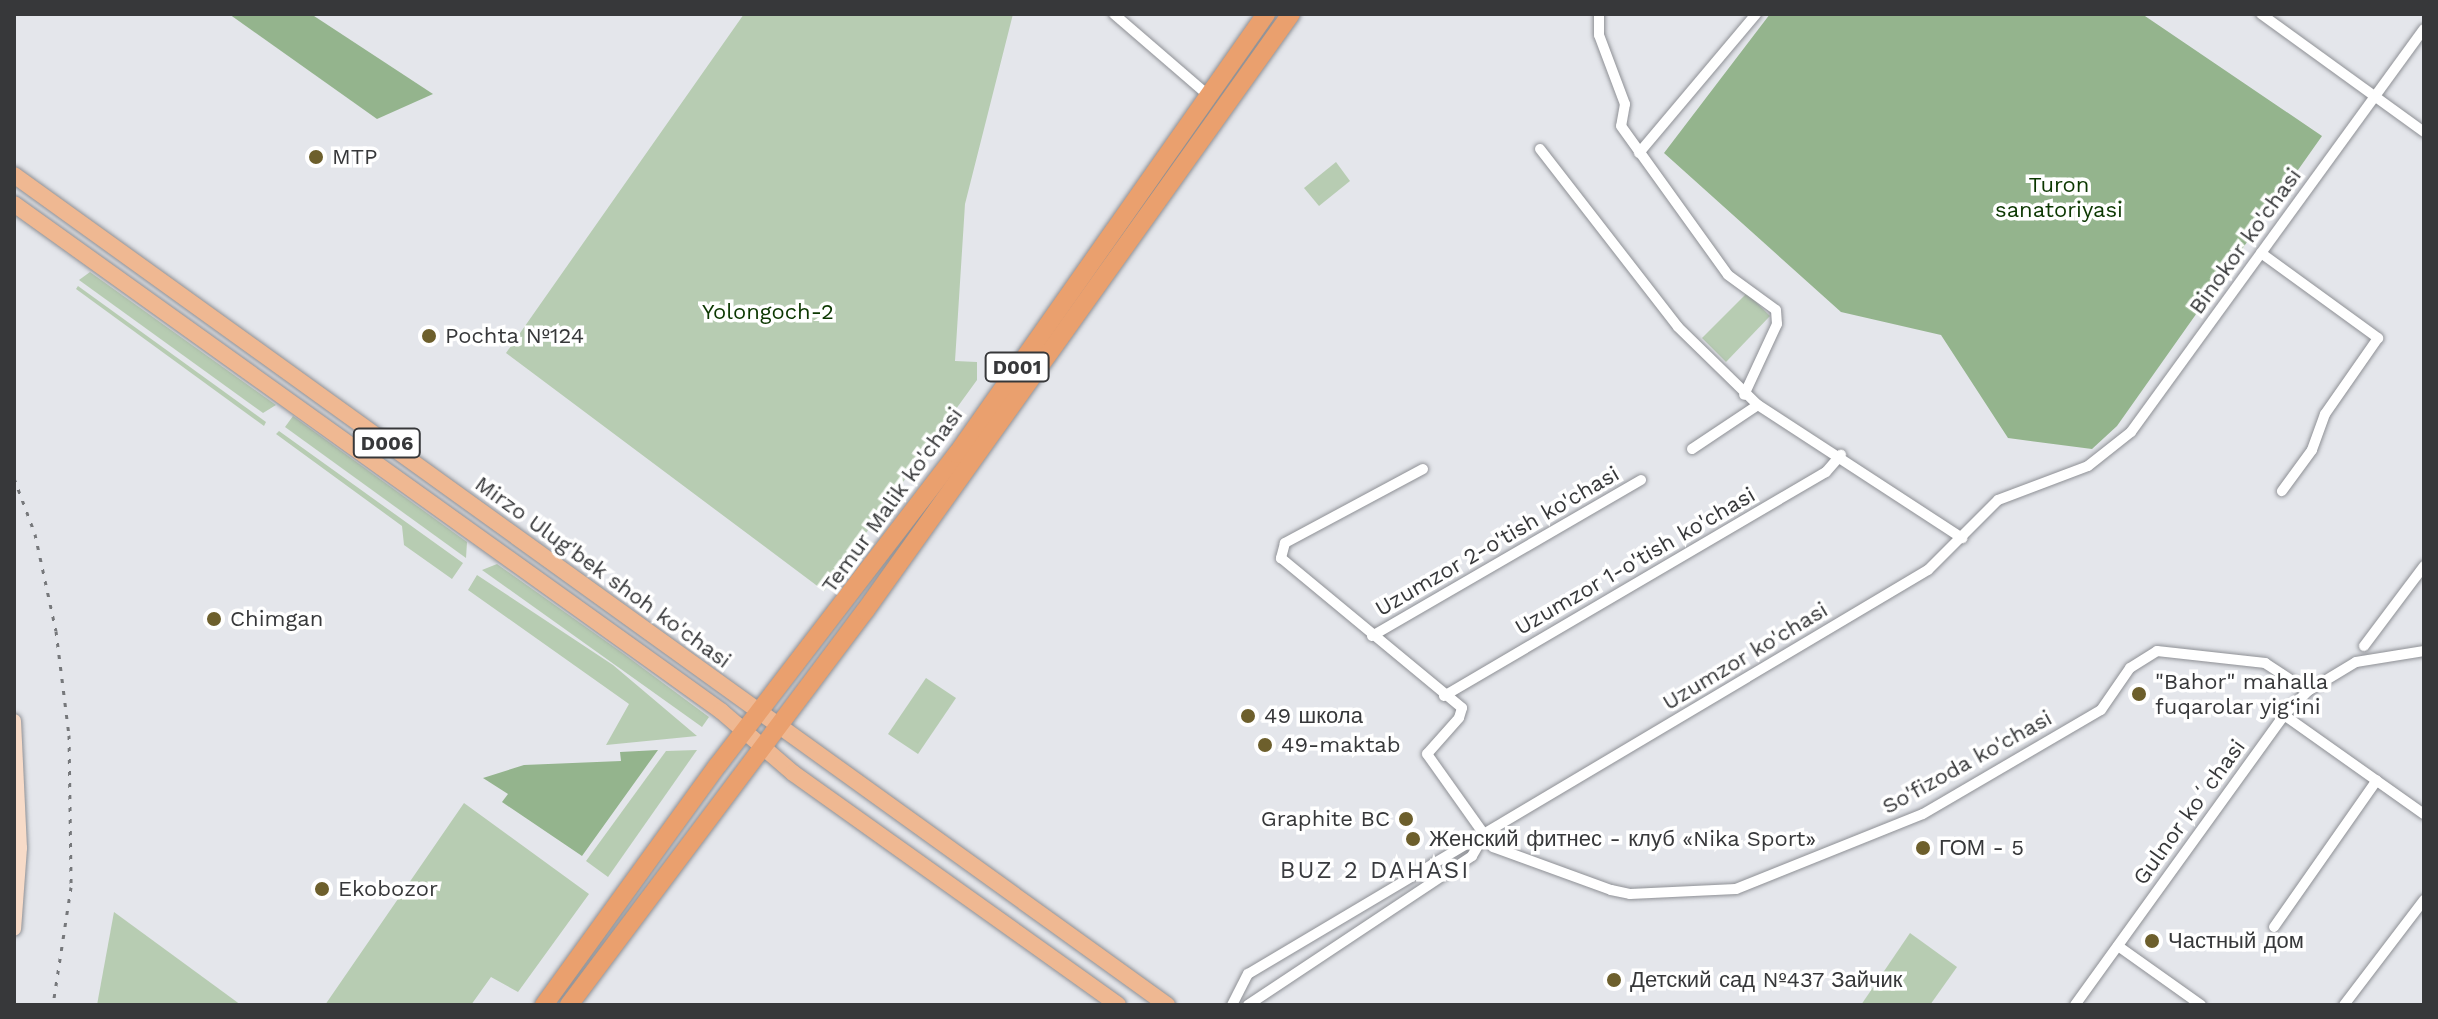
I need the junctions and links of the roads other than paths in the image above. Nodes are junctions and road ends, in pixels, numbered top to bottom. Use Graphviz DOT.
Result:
graph roads {
  1 [pos="1114,14"];
  2 [pos="1266,14"];
  3 [pos="1291,14"];
  4 [pos="1599,14"];
  5 [pos="1756,14"];
  6 [pos="2261,14"];
  7 [pos="2424,29"];
  8 [pos="1208,95"];
  9 [pos="2375,96"];
  10 [pos="2424,132"];
  11 [pos="1540,149"];
  12 [pos="1639,153"];
  13 [pos="14,175"];
  14 [pos="14,204"];
  15 [pos="2261,253"];
  16 [pos="1744,395"];
  17 [pos="1758,405"];
  18 [pos="1692,449"];
  19 [pos="1841,455"];
  20 [pos="1423,469"];
  21 [pos="2064,474"];
  22 [pos="1641,480"];
  23 [pos="2282,491"];
  24 [pos="1962,538"];
  25 [pos="2424,566"];
  26 [pos="592,591"];
  27 [pos="579,609"];
  28 [pos="1372,636"];
  29 [pos="2364,646"];
  30 [pos="2424,651"];
  31 [pos="2308,691"];
  32 [pos="1444,696"];
  33 [pos="759,712"];
  34 [pos="2284,715"];
  35 [pos="14,721"];
  36 [pos="776,726"];
  37 [pos="745,731"];
  38 [pos="761,745"];
  39 [pos="2377,780"];
  40 [pos="14,802"];
  41 [pos="2424,814"];
  42 [pos="1484,835"];
  43 [pos="14,882"];
  44 [pos="1006,890"];
  45 [pos="2424,900"];
  46 [pos="990,913"];
  47 [pos="2274,927"];
  48 [pos="14,929"];
  49 [pos="2118,946"];
  50 [pos="1100,957"];
  51 [pos="1083,980"];
  52 [pos="544,1005"];
  53 [pos="569,1005"];
  54 [pos="1118,1005"];
  55 [pos="1167,1005"];
  56 [pos="1232,1005"];
  57 [pos="1248,1005"];
  58 [pos="2075,1005"];
  59 [pos="2201,1005"];
  60 [pos="2344,1005"];
  1 -- 8 [label="street"];
  2 -- 8 [label="highway, Temur Malik ko'chasi / D001"];
  3 -- 36 [label="highway, Temur Malik ko'chasi / D001"];
  4 -- 12 [label="street"];
  5 -- 12 [label="street"];
  6 -- 9 [label="street"];
  7 -- 9 [label="street, Binokor ko'chasi"];
  8 -- 33 [label="highway, Temur Malik ko'chasi / D001"];
  9 -- 10 [label="street"];
  9 -- 15 [label="street, Binokor ko'chasi"];
  11 -- 16 [label="street"];
  12 -- 16 [label="street"];
  13 -- 26 [label="main road, Mirzo Ulug'bek shoh ko'chasi / D006"];
  14 -- 27 [label="main road, Mirzo Ulug'bek shoh ko'chasi / D006"];
  15 -- 21 [label="street, Binokor ko'chasi"];
  15 -- 23 [label="street"];
  16 -- 17 [label="street"];
  17 -- 18 [label="street"];
  17 -- 19 [label="street"];
  19 -- 24 [label="street"];
  19 -- 32 [label="street, Uzumzor 1-o'tish ko'chasi"];
  20 -- 28 [label="street"];
  21 -- 24 [label="street, Uzumzor ko'chasi"];
  22 -- 28 [label="street, Uzumzor 2-o'tish ko'chasi"];
  24 -- 42 [label="street, Uzumzor ko'chasi"];
  25 -- 29 [label="street"];
  26 -- 27 [label="main road"];
  26 -- 33 [label="main road, Mirzo Ulug'bek shoh ko'chasi / D006"];
  27 -- 37 [label="main road, Mirzo Ulug'bek shoh ko'chasi / D006"];
  28 -- 32 [label="street"];
  30 -- 31 [label="street, Gulnor koʻchasi"];
  31 -- 34 [label="street, Gulnor koʻchasi"];
  31 -- 42 [label="street, So'fizoda ko'chasi"];
  32 -- 42 [label="street"];
  33 -- 36 [label="main road, Mirzo Ulug'bek shoh ko'chasi"];
  33 -- 37 [label="highway, Temur Malik ko'chasi / D001"];
  34 -- 39 [label="street"];
  34 -- 49 [label="street, Gulnor koʻchasi"];
  35 -- 48 [label="main road"];
  36 -- 38 [label="highway, Temur Malik ko'chasi / D001"];
  36 -- 44 [label="main road, Mirzo Ulug'bek shoh ko'chasi"];
  37 -- 38 [label="main road, Mirzo Ulug'bek shoh ko'chasi"];
  37 -- 52 [label="highway, Temur Malik ko'chasi / D001"];
  38 -- 46 [label="main road, Mirzo Ulug'bek shoh ko'chasi"];
  38 -- 53 [label="highway, Temur Malik ko'chasi / D001"];
  39 -- 41 [label="street"];
  39 -- 47 [label="street"];
  40 -- 43 [label="main road"];
  42 -- 56 [label="street, Uzumzor ko'chasi"];
  42 -- 57 [label="street, Uzumzor ko'chasi"];
  44 -- 46 [label="main road"];
  44 -- 50 [label="main road, Mirzo Ulug'bek shoh ko'chasi"];
  45 -- 60 [label="street"];
  46 -- 51 [label="main road, Mirzo Ulug'bek shoh ko'chasi"];
  49 -- 58 [label="street, Gulnor koʻchasi"];
  49 -- 59 [label="street"];
  50 -- 51 [label="main road"];
  50 -- 55 [label="main road, Mirzo Ulug'bek shoh ko'chasi"];
  51 -- 54 [label="main road, Mirzo Ulug'bek shoh ko'chasi"];
}
